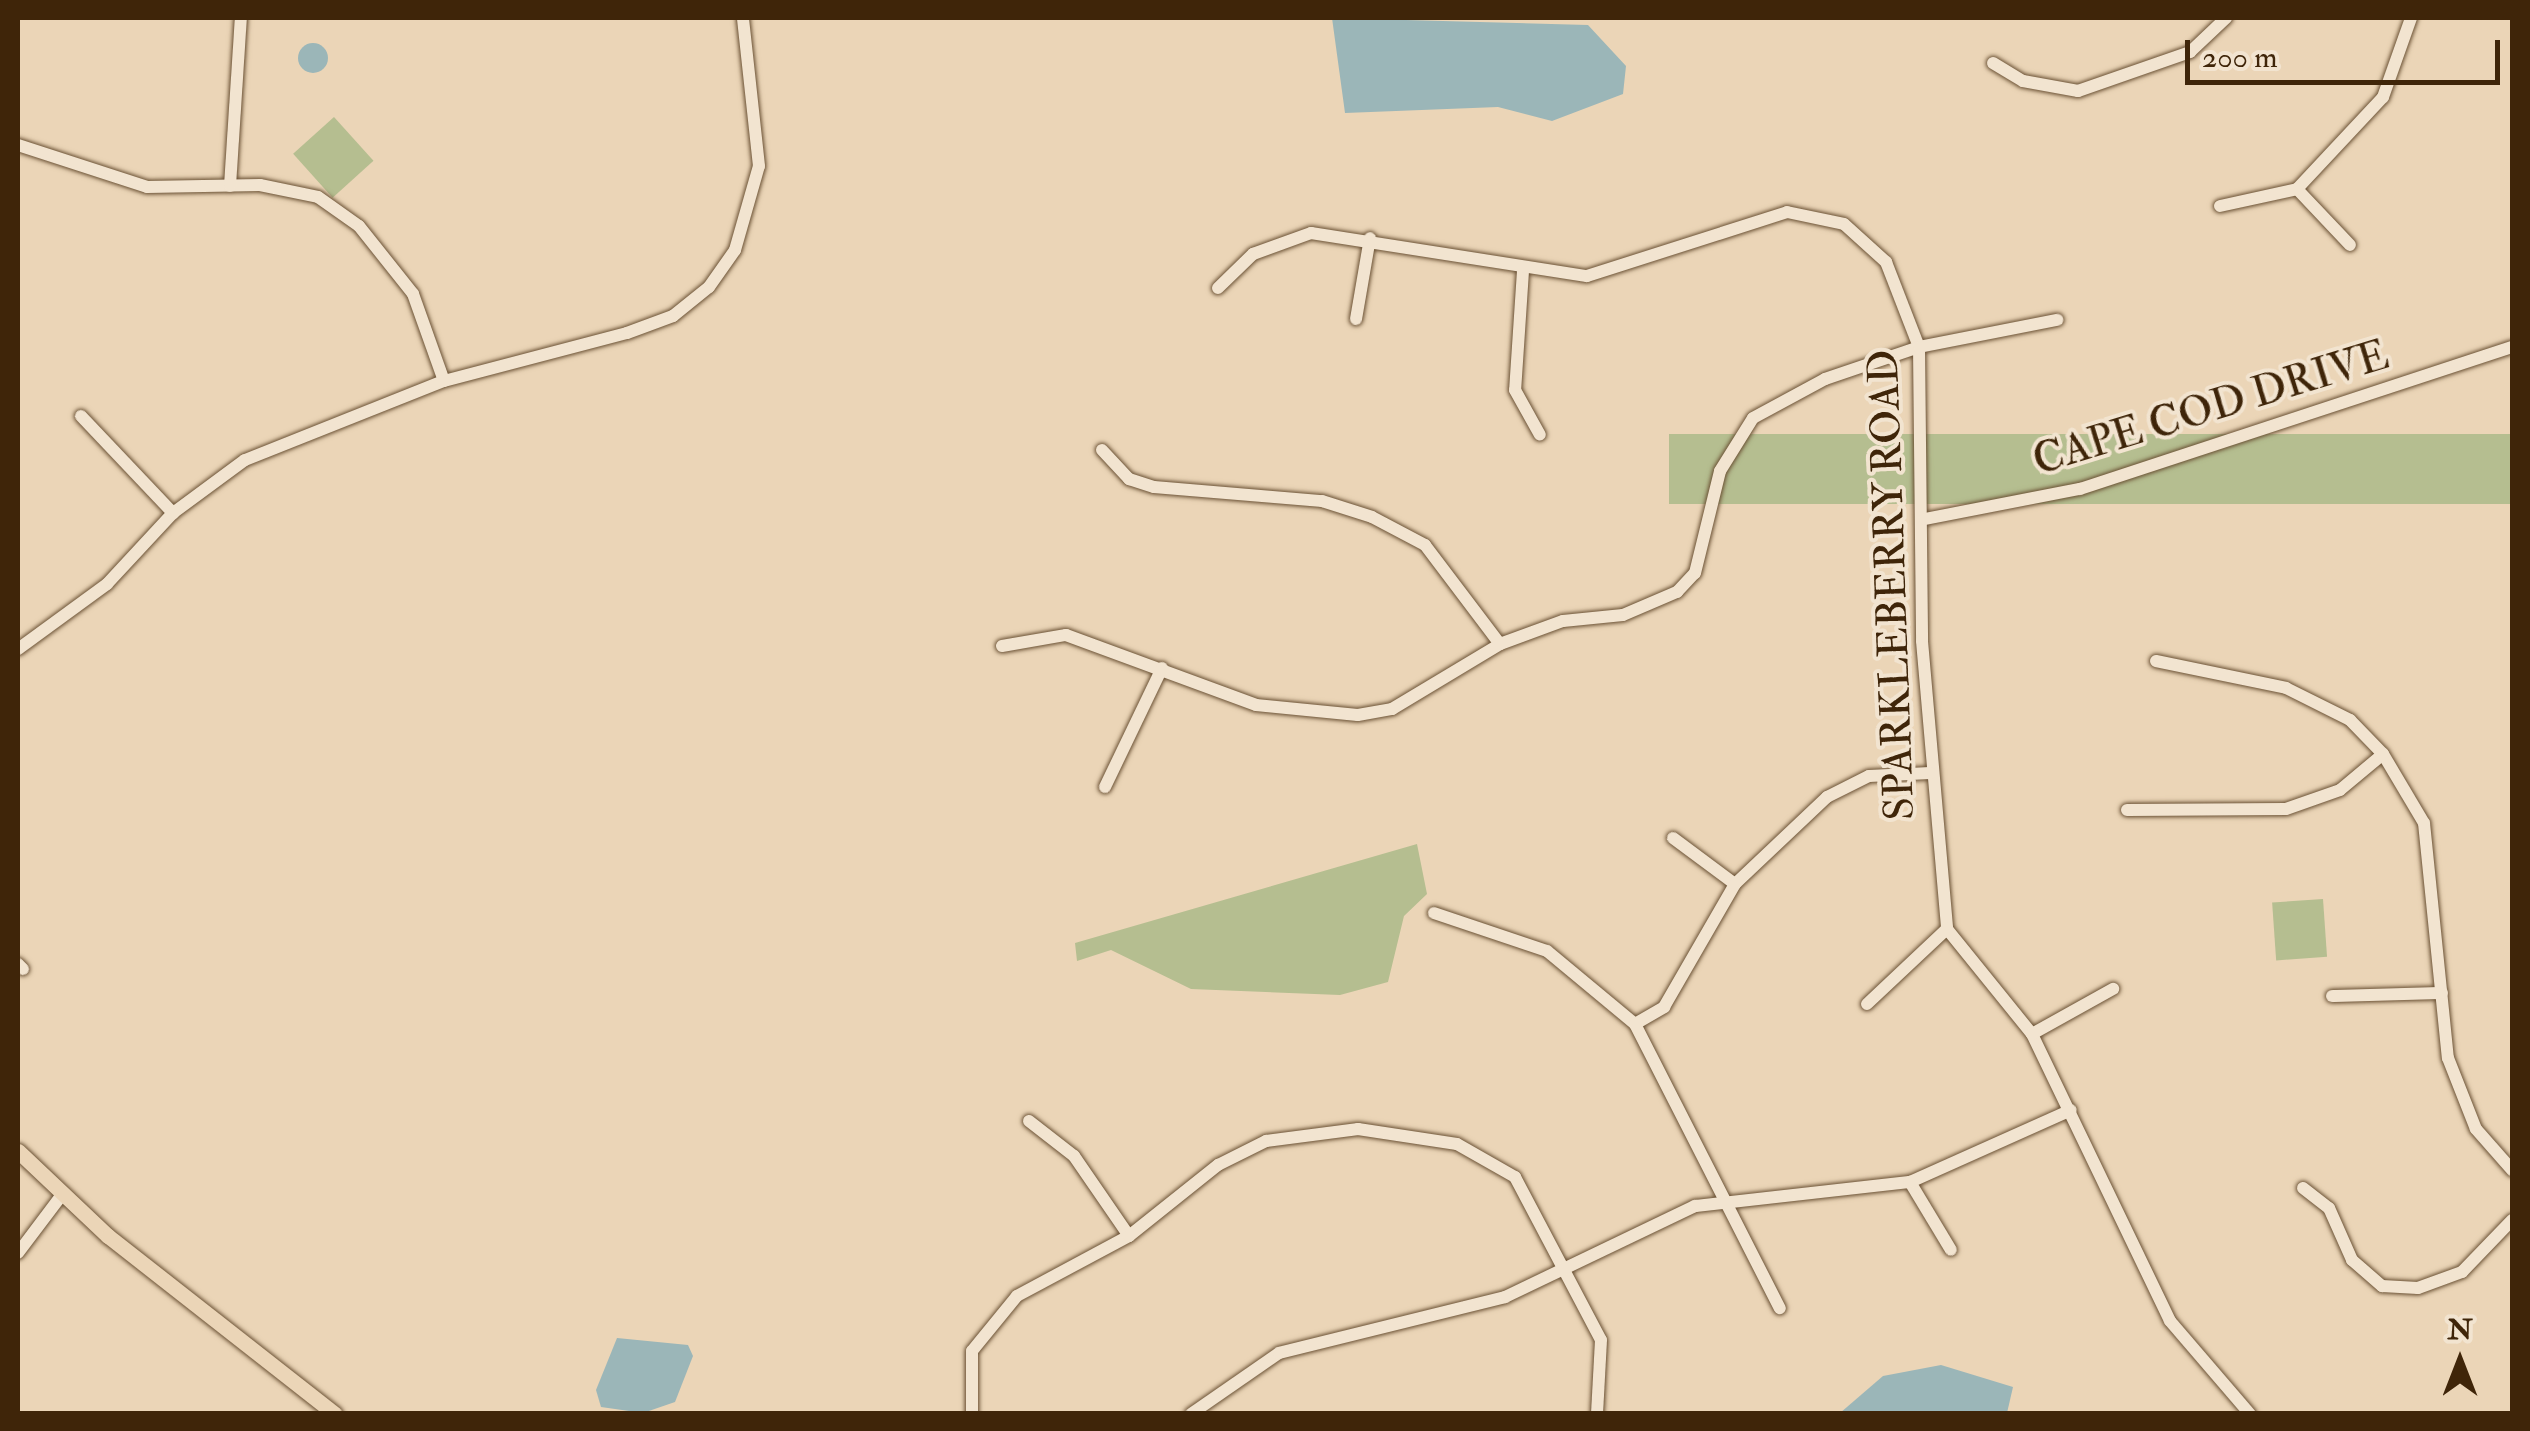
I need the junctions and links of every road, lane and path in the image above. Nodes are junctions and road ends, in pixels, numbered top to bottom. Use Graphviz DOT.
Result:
graph roads {
  1 [pos="240,18"];
  2 [pos="743,18"];
  3 [pos="2226,18"];
  4 [pos="2411,18"];
  5 [pos="1993,63"];
  6 [pos="18,144"];
  7 [pos="230,186"];
  8 [pos="2297,189"];
  9 [pos="2220,206"];
  10 [pos="1370,238"];
  11 [pos="2350,245"];
  12 [pos="1524,271"];
  13 [pos="1218,288"];
  14 [pos="1356,318"];
  15 [pos="2057,320"];
  16 [pos="1919,347"];
  17 [pos="2512,347"];
  18 [pos="444,381"];
  19 [pos="81,416"];
  20 [pos="1540,435"];
  21 [pos="1102,450"];
  22 [pos="174,513"];
  23 [pos="1925,519"];
  24 [pos="1500,644"];
  25 [pos="1002,646"];
  26 [pos="18,648"];
  27 [pos="2156,661"];
  28 [pos="1162,668"];
  29 [pos="2384,754"];
  30 [pos="1930,774"];
  31 [pos="1105,787"];
  32 [pos="2127,810"];
  33 [pos="1673,838"];
  34 [pos="1735,884"];
  35 [pos="1434,912"];
  36 [pos="1947,929"];
  37 [pos="2113,989"];
  38 [pos="2442,993"];
  39 [pos="2332,996"];
  40 [pos="1867,1004"];
  41 [pos="1635,1024"];
  42 [pos="2032,1034"];
  43 [pos="2071,1110"];
  44 [pos="1029,1121"];
  45 [pos="18,1151"];
  46 [pos="2512,1170"];
  47 [pos="1910,1182"];
  48 [pos="2304,1188"];
  49 [pos="61,1196"];
  50 [pos="1725,1197"];
  51 [pos="2512,1220"];
  52 [pos="1129,1236"];
  53 [pos="1950,1250"];
  54 [pos="18,1253"];
  55 [pos="1568,1268"];
  56 [pos="1780,1308"];
  57 [pos="335,1414"];
  58 [pos="972,1414"];
  59 [pos="1190,1414"];
  60 [pos="1598,1414"];
  61 [pos="2250,1414"];
  1 -- 7 [label="street"];
  2 -- 18 [label="street"];
  3 -- 5 [label="street"];
  4 -- 8 [label="street"];
  6 -- 7 [label="street"];
  7 -- 18 [label="street"];
  8 -- 9 [label="street"];
  8 -- 11 [label="street"];
  10 -- 12 [label="street, SPARKLEBERRY ROAD"];
  10 -- 13 [label="street, SPARKLEBERRY ROAD"];
  10 -- 14 [label="street"];
  12 -- 16 [label="street, SPARKLEBERRY ROAD"];
  12 -- 20 [label="street"];
  15 -- 16 [label="street"];
  16 -- 23 [label="street, SPARKLEBERRY ROAD"];
  16 -- 24 [label="street"];
  17 -- 23 [label="street, CAPE COD DRIVE"];
  18 -- 22 [label="street"];
  19 -- 22 [label="street"];
  21 -- 24 [label="street"];
  22 -- 26 [label="street"];
  23 -- 30 [label="street, SPARKLEBERRY ROAD"];
  24 -- 28 [label="street"];
  25 -- 28 [label="street"];
  27 -- 29 [label="street"];
  28 -- 31 [label="street"];
  29 -- 32 [label="street"];
  29 -- 38 [label="street"];
  30 -- 34 [label="street"];
  30 -- 36 [label="street, SPARKLEBERRY ROAD"];
  33 -- 34 [label="street"];
  34 -- 41 [label="street"];
  35 -- 41 [label="street"];
  36 -- 40 [label="street"];
  36 -- 42 [label="street"];
  37 -- 42 [label="street"];
  38 -- 39 [label="street"];
  38 -- 46 [label="street"];
  41 -- 50 [label="street"];
  42 -- 43 [label="street"];
  43 -- 47 [label="street"];
  43 -- 61 [label="street"];
  44 -- 52 [label="street"];
  45 -- 49 [label="main road"];
  47 -- 50 [label="street"];
  47 -- 53 [label="street"];
  48 -- 51 [label="street"];
  49 -- 54 [label="street"];
  49 -- 57 [label="main road"];
  50 -- 55 [label="street"];
  50 -- 56 [label="street"];
  52 -- 55 [label="street"];
  52 -- 58 [label="street"];
  55 -- 59 [label="street"];
  55 -- 60 [label="street"];
}
